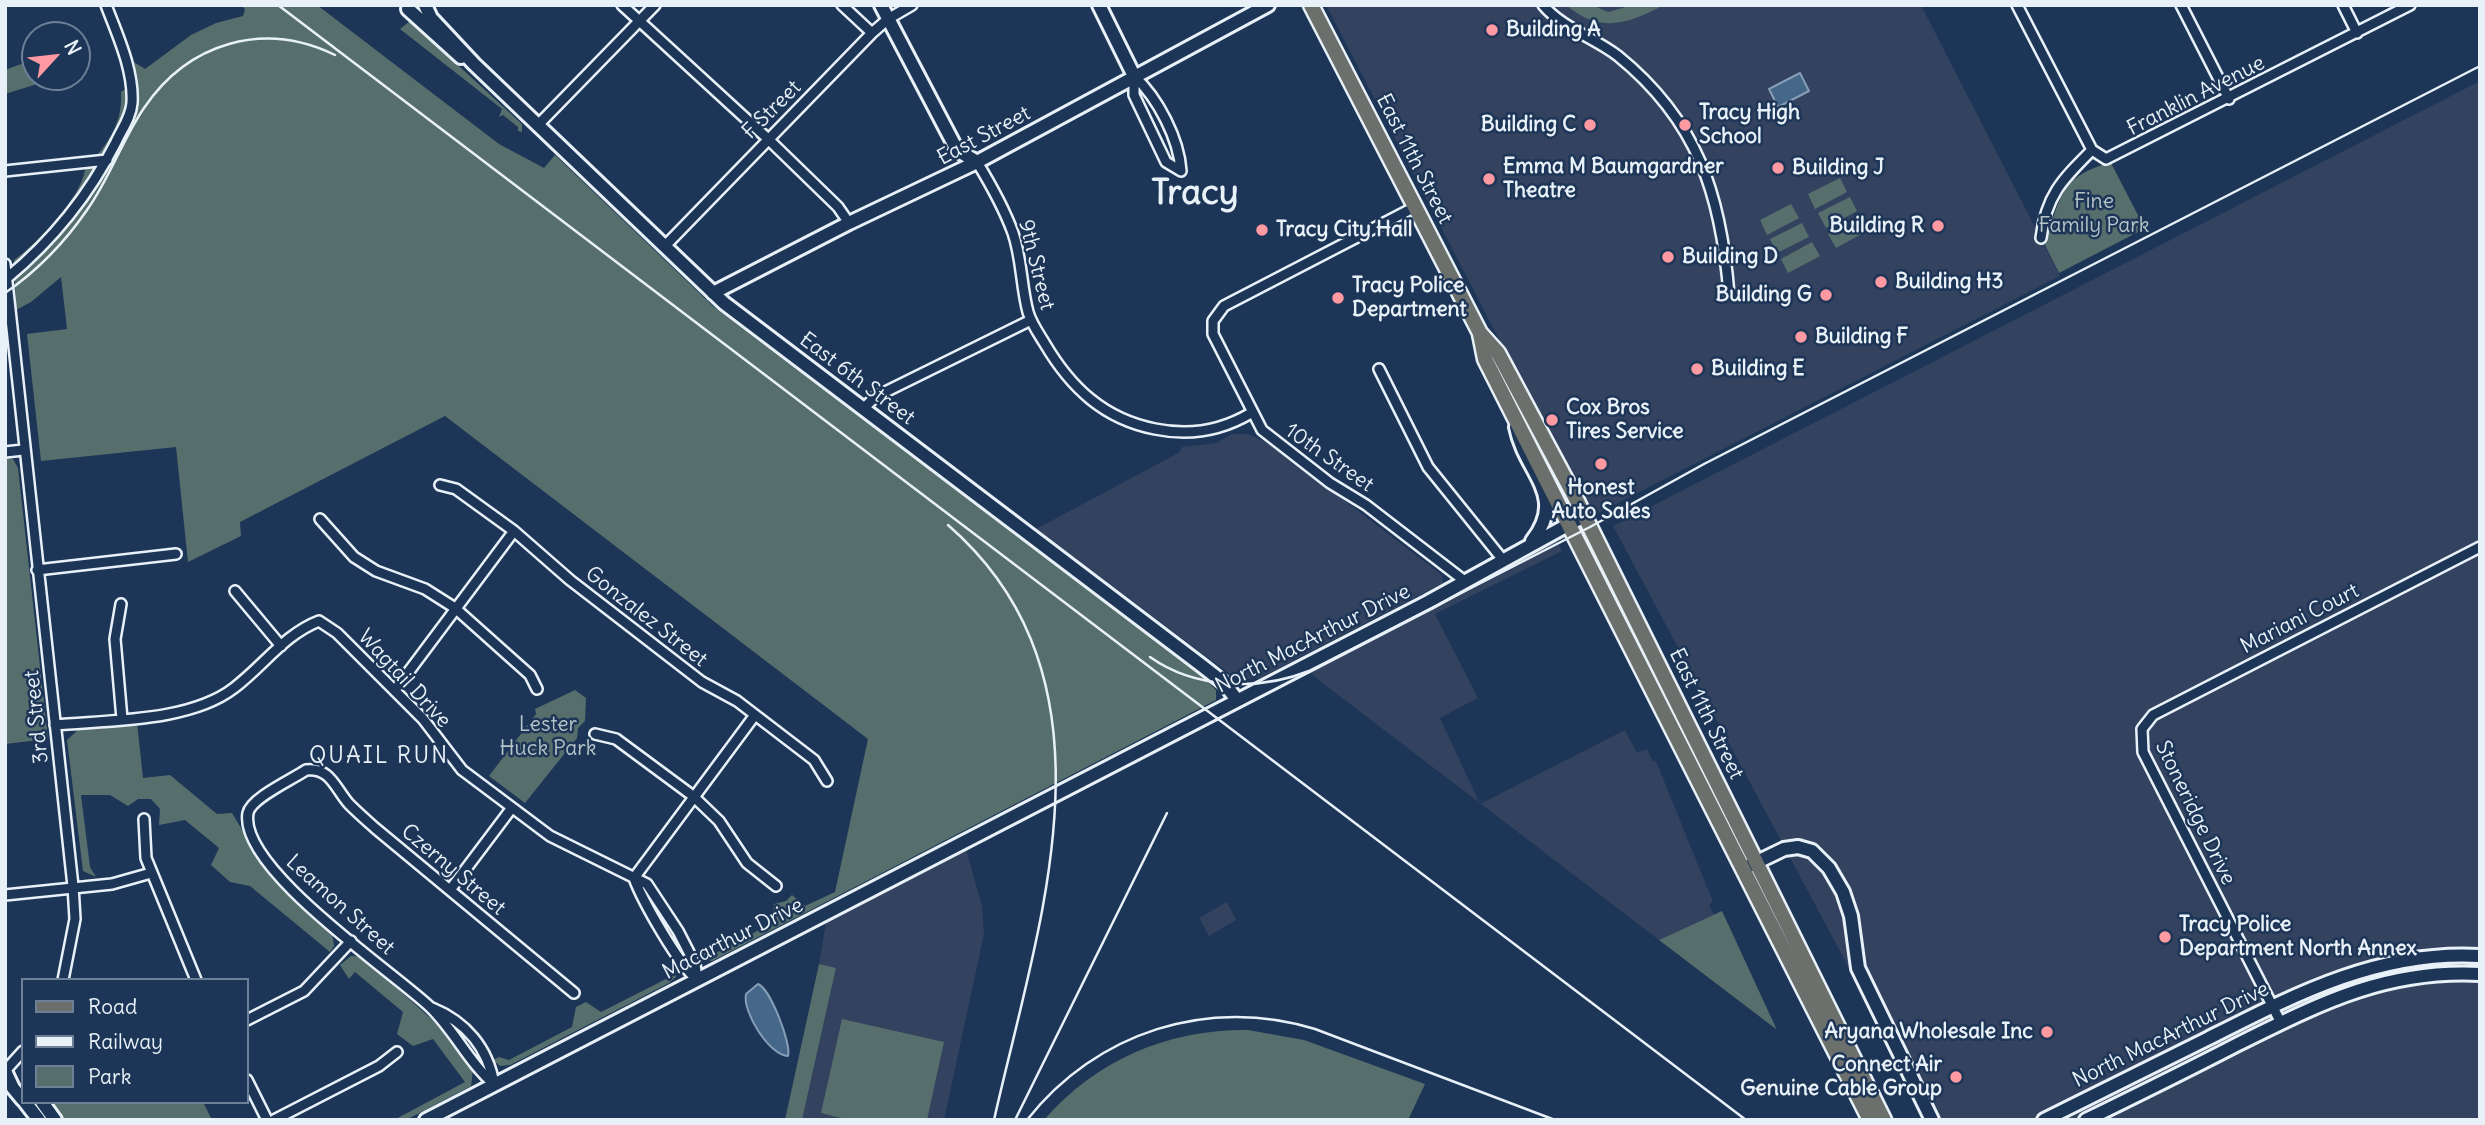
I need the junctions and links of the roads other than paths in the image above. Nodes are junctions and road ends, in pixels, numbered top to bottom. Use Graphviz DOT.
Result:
graph roads {
  1 [pos="106,5"];
  2 [pos="423,5"];
  3 [pos="622,5"];
  4 [pos="655,5"];
  5 [pos="842,5"];
  6 [pos="881,5"];
  7 [pos="912,5"];
  8 [pos="1099,5"];
  9 [pos="1268,5"];
  10 [pos="1311,5"];
  11 [pos="1543,5"];
  12 [pos="2017,5"];
  13 [pos="2181,5"];
  14 [pos="2343,5"];
  15 [pos="2410,5"];
  16 [pos="407,7"];
  17 [pos="888,19"];
  18 [pos="639,22"];
  19 [pos="872,33"];
  20 [pos="2357,33"];
  21 [pos="474,64"];
  22 [pos="1134,76"];
  23 [pos="2229,99"];
  24 [pos="537,126"];
  25 [pos="767,138"];
  26 [pos="2092,150"];
  27 [pos="107,160"];
  28 [pos="976,163"];
  29 [pos="5,171"];
  30 [pos="1415,207"];
  31 [pos="849,223"];
  32 [pos="2041,238"];
  33 [pos="664,247"];
  34 [pos="5,264"];
  35 [pos="7,278"];
  36 [pos="713,293"];
  37 [pos="1729,294"];
  38 [pos="1031,320"];
  39 [pos="1479,333"];
  40 [pos="1379,369"];
  41 [pos="863,408"];
  42 [pos="1251,413"];
  43 [pos="1513,413"];
  44 [pos="23,450"];
  45 [pos="5,452"];
  46 [pos="440,485"];
  47 [pos="1584,516"];
  48 [pos="320,519"];
  49 [pos="1568,524"];
  50 [pos="514,531"];
  51 [pos="1529,544"];
  52 [pos="2480,547"];
  53 [pos="176,554"];
  54 [pos="1503,560"];
  55 [pos="37,570"];
  56 [pos="1466,582"];
  57 [pos="235,591"];
  58 [pos="121,604"];
  59 [pos="455,608"];
  60 [pos="281,646"];
  61 [pos="537,689"];
  62 [pos="395,690"];
  63 [pos="1237,700"];
  64 [pos="755,715"];
  65 [pos="122,719"];
  66 [pos="55,725"];
  67 [pos="2142,729"];
  68 [pos="595,734"];
  69 [pos="316,769"];
  70 [pos="827,781"];
  71 [pos="1058,793"];
  72 [pos="693,796"];
  73 [pos="512,809"];
  74 [pos="144,819"];
  75 [pos="1757,862"];
  76 [pos="1742,869"];
  77 [pos="151,873"];
  78 [pos="634,878"];
  79 [pos="73,886"];
  80 [pos="776,886"];
  81 [pos="450,890"];
  82 [pos="5,895"];
  83 [pos="351,941"];
  84 [pos="2480,956"];
  85 [pos="2480,974"];
  86 [pos="64,978"];
  87 [pos="195,978"];
  88 [pos="696,979"];
  89 [pos="574,993"];
  90 [pos="2272,1006"];
  91 [pos="248,1019"];
  92 [pos="2281,1023"];
  93 [pos="397,1052"];
  94 [pos="21,1053"];
  95 [pos="5,1071"];
  96 [pos="21,1079"];
  97 [pos="248,1082"];
  98 [pos="494,1084"];
  99 [pos="21,1097"];
  100 [pos="26,1104"];
  101 [pos="43,1104"];
  102 [pos="39,1120"];
  103 [pos="55,1120"];
  104 [pos="267,1120"];
  105 [pos="274,1120"];
  106 [pos="426,1120"];
  107 [pos="1870,1120"];
  108 [pos="1884,1120"];
  109 [pos="1932,1120"];
  110 [pos="2044,1120"];
  111 [pos="2086,1120"];
  1 -- 27 [label="street"];
  2 -- 16 [label="main road"];
  2 -- 21 [label="main road, East 6th Street"];
  3 -- 18 [label="street"];
  4 -- 18 [label="street"];
  5 -- 19 [label="street"];
  6 -- 17 [label="main road"];
  7 -- 17 [label="street, F Street"];
  8 -- 22 [label="main road"];
  9 -- 22 [label="main road, East Street"];
  10 -- 30 [label="main road, East 11th Street"];
  11 -- 37 [label="street"];
  12 -- 26 [label="street"];
  13 -- 23 [label="street"];
  14 -- 20 [label="street"];
  15 -- 20 [label="street, Franklin Avenue"];
  16 -- 21 [label="main road, East 6th Street"];
  17 -- 19 [label="street, F Street"];
  17 -- 28 [label="main road"];
  18 -- 24 [label="street"];
  18 -- 25 [label="street"];
  19 -- 25 [label="street, F Street"];
  20 -- 23 [label="street, Franklin Avenue"];
  21 -- 24 [label="main road, East 6th Street"];
  22 -- 22 [label="street"];
  22 -- 28 [label="main road, East Street"];
  23 -- 26 [label="street, Franklin Avenue"];
  24 -- 33 [label="main road, East 6th Street"];
  25 -- 31 [label="street"];
  25 -- 33 [label="street, F Street"];
  26 -- 32 [label="street"];
  27 -- 29 [label="street"];
  27 -- 35 [label="street"];
  28 -- 31 [label="main road, East Street"];
  28 -- 38 [label="street, 9th Street"];
  30 -- 39 [label="main road, East 11th Street"];
  30 -- 42 [label="street, 10th Street"];
  31 -- 36 [label="main road, East Street"];
  33 -- 36 [label="main road, East 6th Street"];
  34 -- 35 [label="street, 3rd Street"];
  35 -- 44 [label="street, 3rd Street"];
  36 -- 41 [label="main road, East 6th Street"];
  38 -- 41 [label="street"];
  38 -- 42 [label="street, 9th Street"];
  39 -- 43 [label="main road, East 11th Street"];
  39 -- 47 [label="main road, East 11th Street"];
  40 -- 54 [label="street"];
  41 -- 63 [label="main road, East 6th Street"];
  42 -- 56 [label="street, 10th Street"];
  43 -- 49 [label="main road, East 11th Street"];
  43 -- 51 [label="main road"];
  44 -- 45 [label="street"];
  44 -- 55 [label="street, 3rd Street"];
  46 -- 50 [label="street, Gonzalez Street"];
  47 -- 49 [label="main road, North MacArthur Drive"];
  47 -- 75 [label="main road, East 11th Street"];
  48 -- 59 [label="street"];
  49 -- 51 [label="main road, North MacArthur Drive"];
  49 -- 76 [label="main road, East 11th Street"];
  50 -- 59 [label="street"];
  50 -- 64 [label="street, Gonzalez Street"];
  51 -- 54 [label="main road, North MacArthur Drive"];
  52 -- 67 [label="street, Mariani Court"];
  53 -- 55 [label="street"];
  54 -- 56 [label="main road, North MacArthur Drive"];
  55 -- 66 [label="street, 3rd Street"];
  56 -- 63 [label="main road, North MacArthur Drive"];
  57 -- 60 [label="street"];
  58 -- 65 [label="street"];
  59 -- 61 [label="street"];
  59 -- 62 [label="street"];
  60 -- 62 [label="street, Wagtail Drive"];
  60 -- 65 [label="street"];
  62 -- 73 [label="street, Wagtail Drive"];
  63 -- 71 [label="main road, North MacArthur Drive"];
  64 -- 70 [label="street, Gonzalez Street"];
  64 -- 72 [label="street"];
  65 -- 66 [label="street"];
  66 -- 79 [label="street, 3rd Street"];
  67 -- 90 [label="street, Stoneridge Drive"];
  68 -- 72 [label="street"];
  69 -- 81 [label="street, Czerny Street"];
  69 -- 83 [label="street, Leamon Street"];
  71 -- 88 [label="main road, Macarthur Drive"];
  72 -- 78 [label="street"];
  72 -- 80 [label="street"];
  73 -- 78 [label="street, Wagtail Drive"];
  73 -- 81 [label="street"];
  74 -- 77 [label="street"];
  75 -- 76 [label="main road"];
  75 -- 108 [label="main road, East 11th Street"];
  75 -- 109 [label="main road"];
  76 -- 107 [label="main road, East 11th Street"];
  77 -- 79 [label="street"];
  77 -- 87 [label="street"];
  78 -- 88 [label="street"];
  79 -- 82 [label="street"];
  79 -- 86 [label="street, 3rd Street"];
  81 -- 89 [label="street, Czerny Street"];
  83 -- 91 [label="street"];
  83 -- 98 [label="street, Leamon Street"];
  84 -- 90 [label="main road, North MacArthur Drive"];
  85 -- 92 [label="main road, North MacArthur Drive"];
  88 -- 98 [label="main road, Macarthur Drive"];
  90 -- 92 [label="street, Stoneridge Drive"];
  90 -- 110 [label="main road, North MacArthur Drive"];
  92 -- 111 [label="main road, North MacArthur Drive"];
  93 -- 105 [label="street"];
  94 -- 95 [label="street"];
  95 -- 96 [label="main road"];
  95 -- 99 [label="main road"];
  97 -- 104 [label="street"];
  98 -- 106 [label="main road, Macarthur Drive"];
  100 -- 102 [label="main road"];
  101 -- 103 [label="main road"];
}
